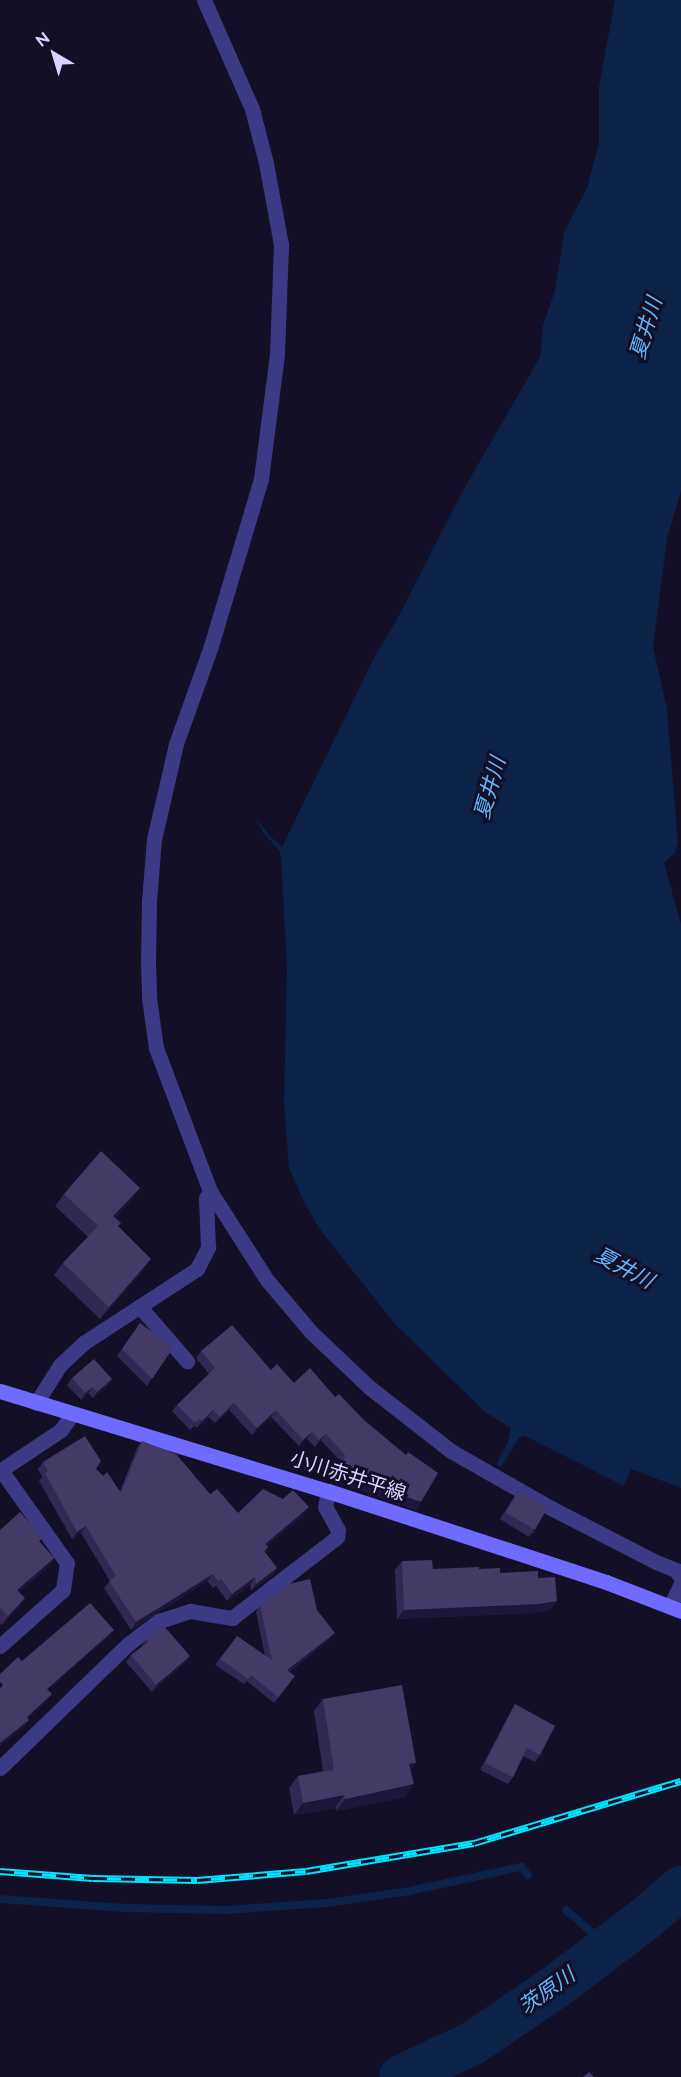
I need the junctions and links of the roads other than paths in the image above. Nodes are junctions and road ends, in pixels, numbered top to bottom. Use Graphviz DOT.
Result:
graph roads {
  1 [pos="204,0"];
  2 [pos="210,1191"];
  3 [pos="140,1307"];
  4 [pos="187,1360"];
  5 [pos="0,1391"];
  6 [pos="36,1402"];
  7 [pos="72,1414"];
  8 [pos="328,1491"];
  9 [pos="681,1578"];
  10 [pos="681,1583"];
  11 [pos="676,1609"];
  12 [pos="0,1646"];
  13 [pos="0,1768"];
  1 -- 2 [label="street"];
  2 -- 3 [label="street"];
  2 -- 9 [label="street"];
  3 -- 4 [label="street"];
  3 -- 6 [label="street"];
  5 -- 6 [label="main road, 小川赤井平線"];
  6 -- 7 [label="main road, 小川赤井平線"];
  7 -- 8 [label="main road, 小川赤井平線"];
  7 -- 12 [label="street"];
  8 -- 11 [label="main road, 小川赤井平線"];
  8 -- 13 [label="street"];
  10 -- 11 [label="street"];
}
